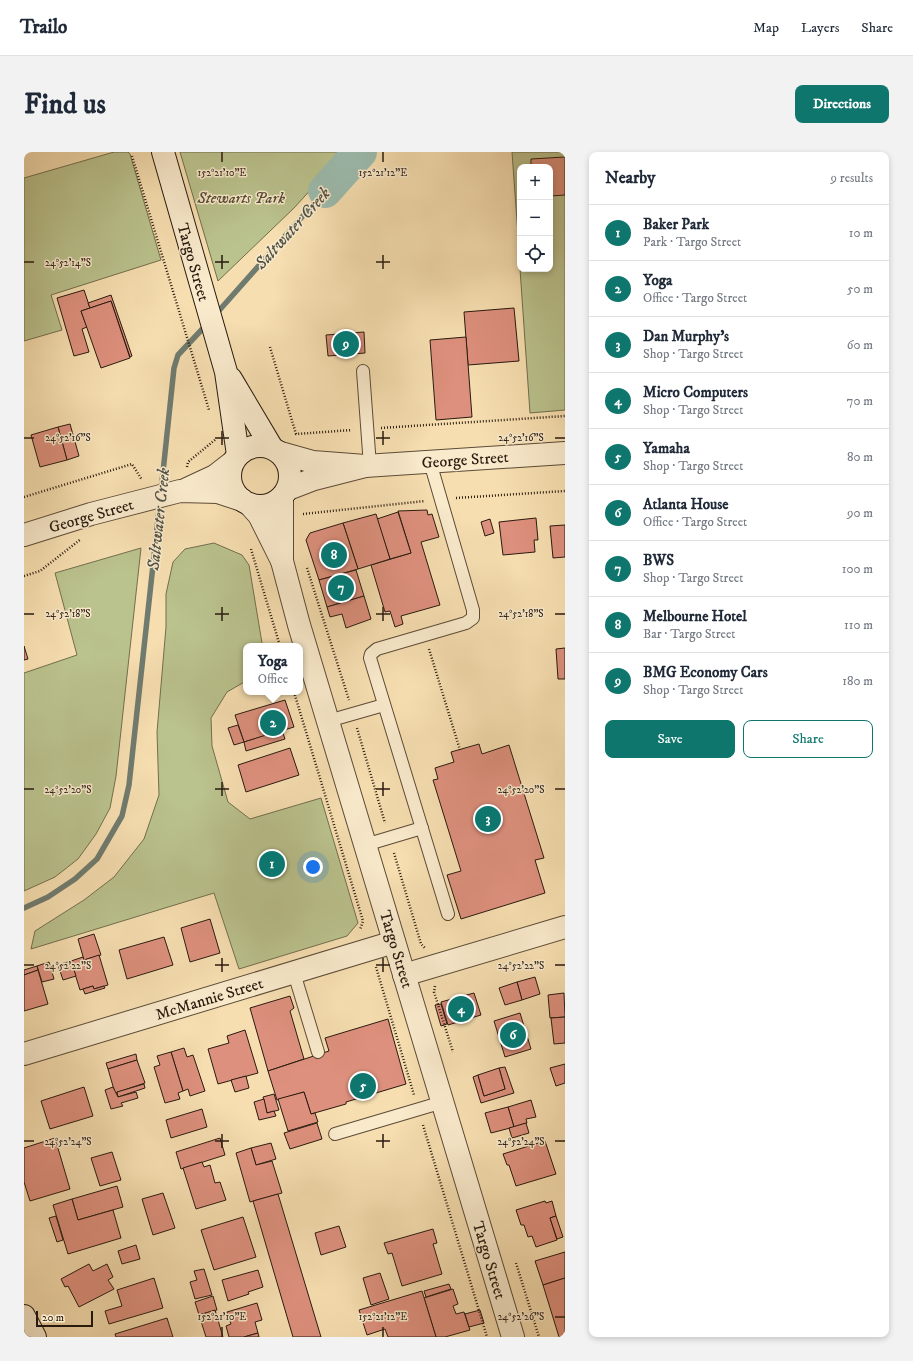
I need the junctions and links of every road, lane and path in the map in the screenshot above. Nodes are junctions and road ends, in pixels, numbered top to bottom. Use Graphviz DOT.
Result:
graph roads {
  1 [pos="163,152"];
  2 [pos="132,156"];
  3 [pos="270,347"];
  4 [pos="224,367"];
  5 [pos="363,371"];
  6 [pos="565,416"];
  7 [pos="211,417"];
  8 [pos="367,429"];
  9 [pos="217,438"];
  10 [pos="277,451"];
  11 [pos="565,453"];
  12 [pos="236,458"];
  13 [pos="430,462"];
  14 [pos="368,466"];
  15 [pos="182,485"];
  16 [pos="148,493"];
  17 [pos="285,493"];
  18 [pos="24,497"];
  19 [pos="245,502"];
  20 [pos="24,535"];
  21 [pos="249,542"];
  22 [pos="282,561"];
  23 [pos="306,565"];
  24 [pos="40,571"];
  25 [pos="24,576"];
  26 [pos="425,635"];
  27 [pos="279,643"];
  28 [pos="295,695"];
  29 [pos="384,704"];
  30 [pos="353,713"];
  31 [pos="328,721"];
  32 [pos="460,750"];
  33 [pos="422,828"];
  34 [pos="390,838"];
  35 [pos="365,845"];
  36 [pos="448,914"];
  37 [pos="565,927"];
  38 [pos="358,934"];
  39 [pos="394,942"];
  40 [pos="434,967"];
  41 [pos="294,973"];
  42 [pos="404,975"];
  43 [pos="318,1052"];
  44 [pos="453,1052"];
  45 [pos="24,1054"];
  46 [pos="443,1102"];
  47 [pos="335,1134"];
  48 [pos="516,1263"];
  49 [pos="24,1316"];
  50 [pos="35,1337"];
  51 [pos="513,1337"];
  52 [pos="539,1337"];
  1 -- 4 [label="street, Targo Street"];
  2 -- 7 [label="path"];
  3 -- 8 [label="path"];
  4 -- 10 [label="street, Targo Street"];
  4 -- 12 [label="street, Targo Street"];
  5 -- 8 [label="lane"];
  6 -- 8 [label="path"];
  8 -- 14 [label="lane"];
  9 -- 15 [label="path"];
  10 -- 12 [label="street"];
  10 -- 14 [label="street, George Street"];
  10 -- 17 [label="street"];
  11 -- 13 [label="street, George Street"];
  12 -- 15 [label="street, George Street"];
  12 -- 19 [label="street"];
  13 -- 14 [label="street, George Street"];
  13 -- 26 [label="lane"];
  14 -- 17 [label="street, George Street"];
  15 -- 16 [label="street, George Street"];
  15 -- 19 [label="street, George Street"];
  16 -- 18 [label="path"];
  16 -- 20 [label="street, George Street"];
  17 -- 19 [label="street"];
  17 -- 22 [label="street, Targo Street"];
  19 -- 22 [label="street, Targo Street"];
  21 -- 27 [label="path"];
  22 -- 31 [label="street, Targo Street"];
  23 -- 30 [label="path"];
  24 -- 25 [label="path"];
  26 -- 29 [label="lane"];
  26 -- 32 [label="path"];
  28 -- 38 [label="path"];
  29 -- 30 [label="lane"];
  29 -- 33 [label="lane"];
  30 -- 31 [label="lane"];
  30 -- 34 [label="path"];
  31 -- 35 [label="street, Targo Street"];
  33 -- 34 [label="lane"];
  33 -- 36 [label="lane"];
  34 -- 35 [label="lane"];
  34 -- 40 [label="path"];
  35 -- 39 [label="street, Targo Street"];
  37 -- 40 [label="street"];
  39 -- 41 [label="street, McMannie Street"];
  39 -- 42 [label="street, Targo Street"];
  40 -- 42 [label="street"];
  40 -- 44 [label="path"];
  41 -- 43 [label="lane"];
  41 -- 45 [label="street, McMannie Street"];
  42 -- 46 [label="street, Targo Street"];
  46 -- 47 [label="lane"];
  46 -- 51 [label="street, Targo Street"];
  48 -- 52 [label="path"];
  49 -- 50 [label="street"];
}
